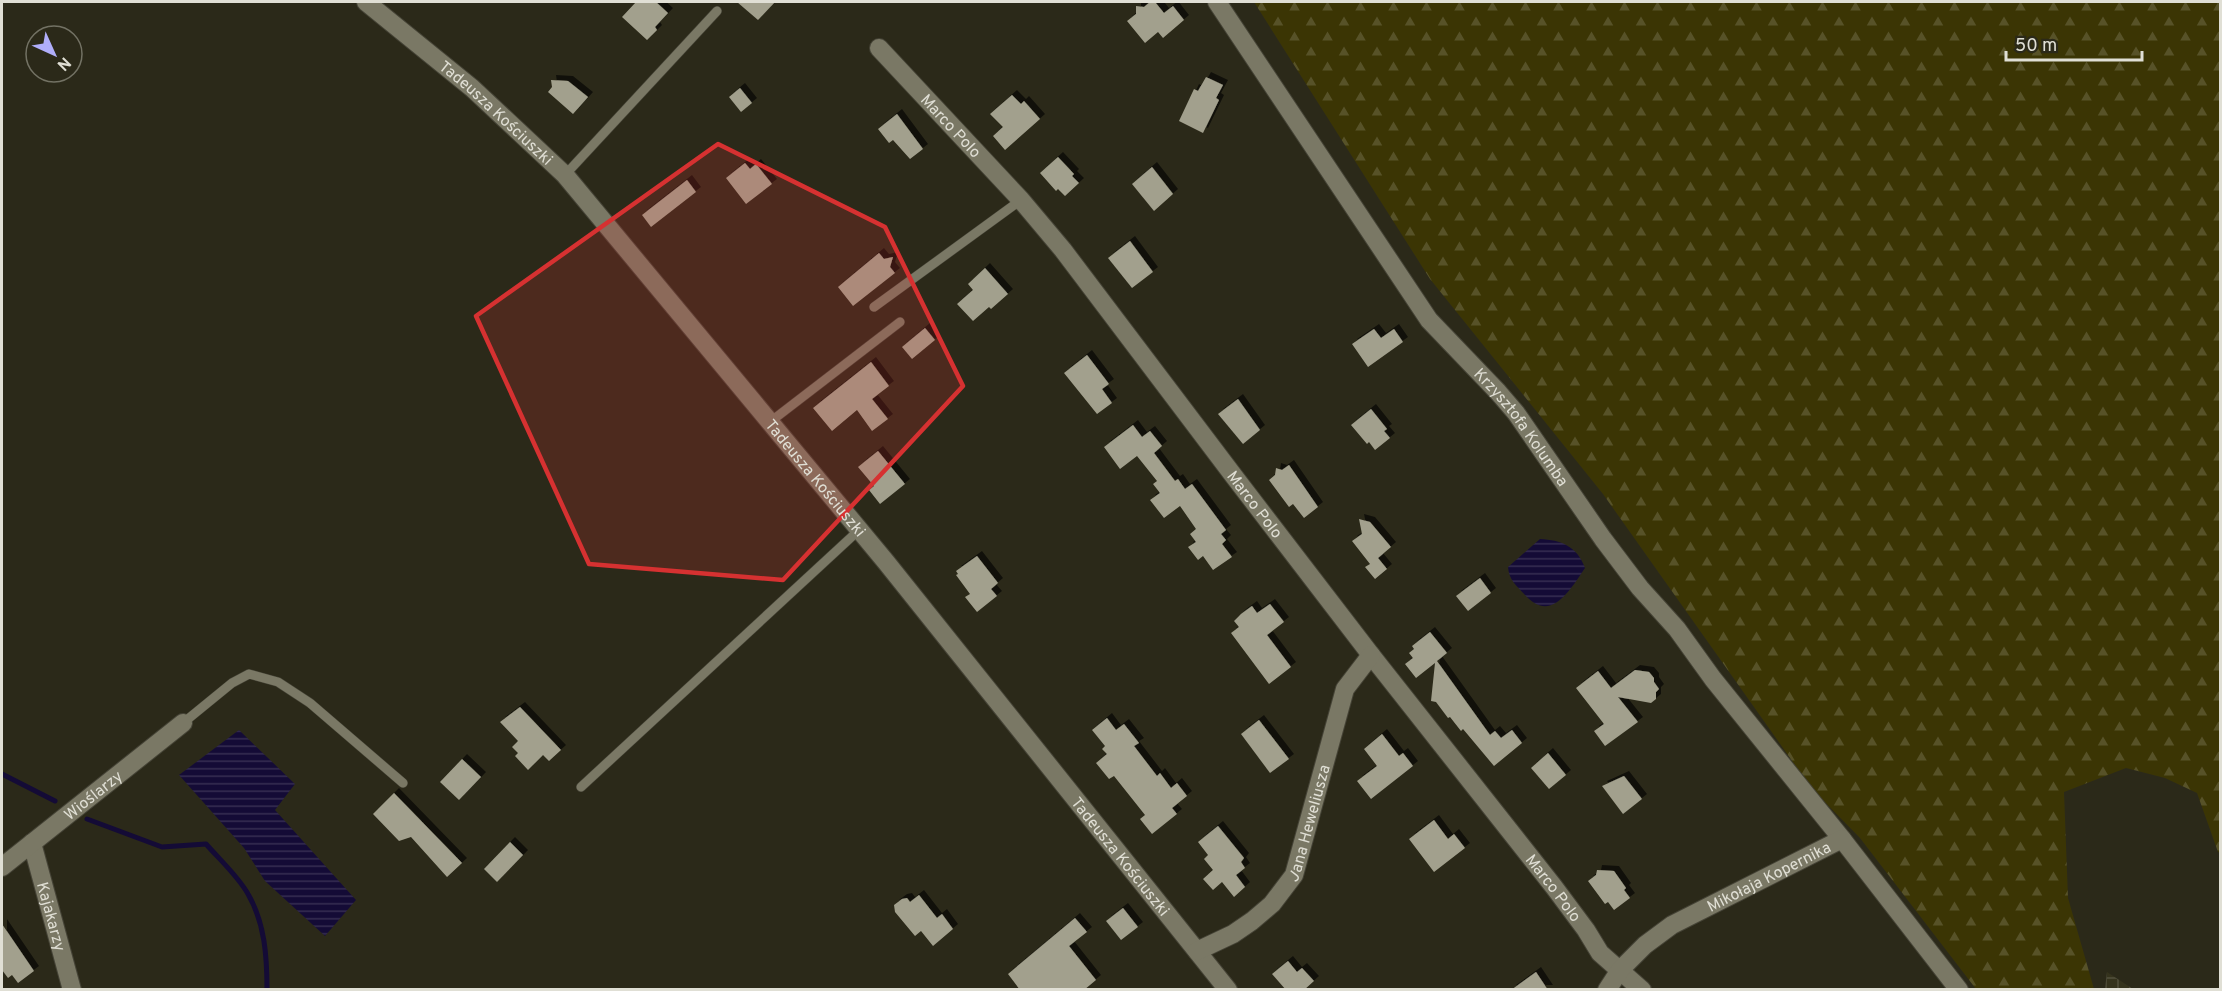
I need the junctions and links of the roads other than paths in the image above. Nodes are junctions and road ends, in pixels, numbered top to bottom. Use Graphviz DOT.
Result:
graph roads {
  1 [pos="366,2"];
  2 [pos="1217,2"];
  3 [pos="717,11"];
  4 [pos="879,48"];
  5 [pos="565,175"];
  6 [pos="1021,200"];
  7 [pos="874,308"];
  8 [pos="900,322"];
  9 [pos="770,422"];
  10 [pos="859,530"];
  11 [pos="1371,655"];
  12 [pos="183,723"];
  13 [pos="403,783"];
  14 [pos="581,787"];
  15 [pos="1842,839"];
  16 [pos="32,843"];
  17 [pos="2,867"];
  18 [pos="1197,951"];
  19 [pos="1620,970"];
  20 [pos="72,990"];
  21 [pos="1228,990"];
  22 [pos="1607,990"];
  23 [pos="1642,990"];
  24 [pos="1959,990"];
  1 -- 5 [label="street, Tadeusza Kościuszki"];
  2 -- 15 [label="street, Krzysztofa Kolumba"];
  3 -- 5 [label="lane"];
  4 -- 6 [label="street, Marco Polo"];
  5 -- 9 [label="street, Tadeusza Kościuszki"];
  6 -- 7 [label="lane"];
  6 -- 11 [label="street, Marco Polo"];
  8 -- 9 [label="lane"];
  9 -- 10 [label="street, Tadeusza Kościuszki"];
  10 -- 14 [label="lane"];
  10 -- 18 [label="street, Tadeusza Kościuszki"];
  11 -- 18 [label="street, Jana Heweliusza"];
  11 -- 19 [label="street, Marco Polo"];
  12 -- 13 [label="lane"];
  12 -- 16 [label="street, Wioślarzy"];
  15 -- 19 [label="street, Mikołaja Kopernika"];
  15 -- 24 [label="street, Mikołaja Kopernika"];
  16 -- 17 [label="street, Wioślarzy"];
  16 -- 20 [label="street, Kajakarzy"];
  18 -- 21 [label="street, Tadeusza Kościuszki"];
  19 -- 22 [label="street, Mikołaja Kopernika"];
  19 -- 23 [label="street, Marco Polo"];
}
